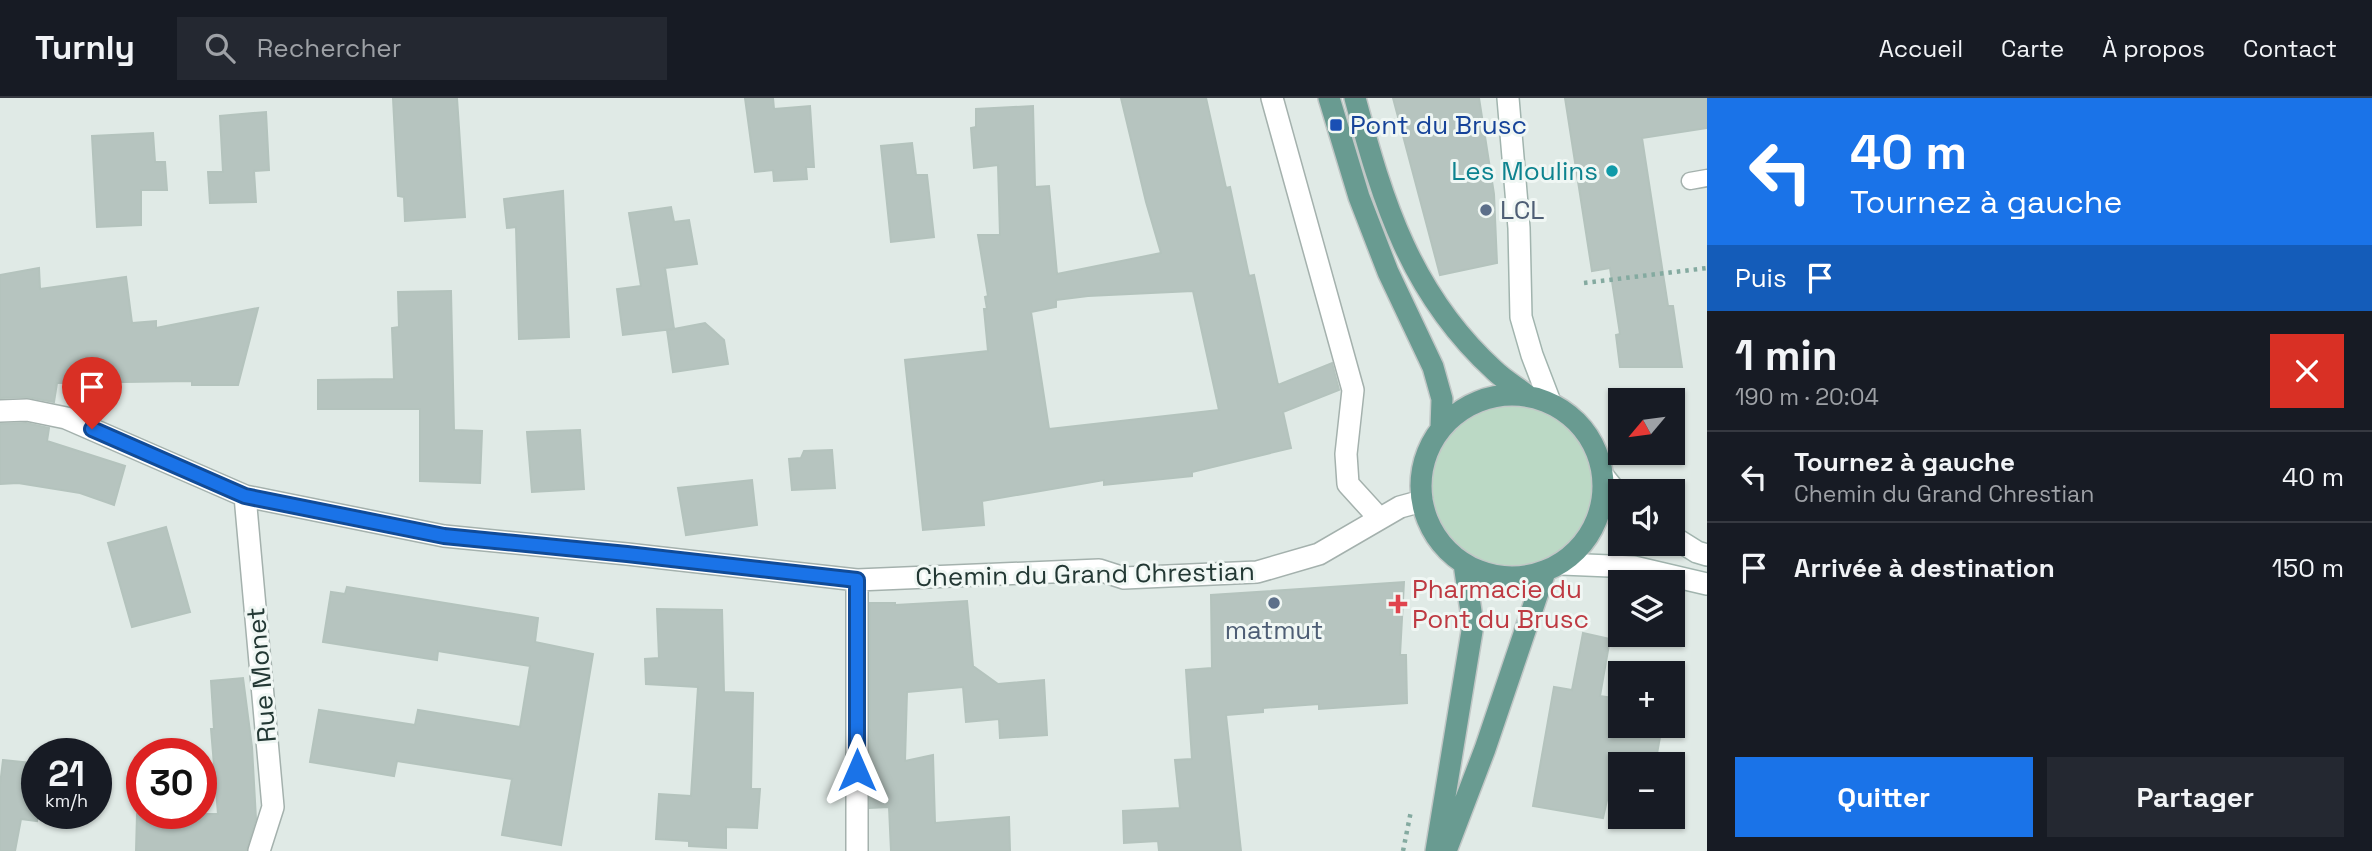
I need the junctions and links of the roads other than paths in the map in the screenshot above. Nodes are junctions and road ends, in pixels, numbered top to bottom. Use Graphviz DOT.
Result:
graph roads {
  1 [pos="1272,98"];
  2 [pos="1329,98"];
  3 [pos="1355,98"];
  4 [pos="1508,98"];
  5 [pos="1707,178"];
  6 [pos="1690,181"];
  7 [pos="1528,396"];
  8 [pos="1550,402"];
  9 [pos="0,411"];
  10 [pos="1441,428"];
  11 [pos="1604,477"];
  12 [pos="1608,482"];
  13 [pos="245,496"];
  14 [pos="1422,501"];
  15 [pos="1379,517"];
  16 [pos="1685,544"];
  17 [pos="1707,555"];
  18 [pos="1464,564"];
  19 [pos="1554,568"];
  20 [pos="857,580"];
  21 [pos="1707,584"];
  22 [pos="259,851"];
  23 [pos="857,851"];
  24 [pos="1436,851"];
  25 [pos="1446,851"];
  1 -- 15 [label="street"];
  2 -- 10 [label="main road"];
  3 -- 7 [label="main road"];
  4 -- 8 [label="street"];
  5 -- 6 [label="lane"];
  7 -- 8 [label="main road"];
  7 -- 10 [label="main road"];
  8 -- 11 [label="main road"];
  9 -- 13 [label="street, Chemin du Grand Chrestian"];
  10 -- 14 [label="main road"];
  11 -- 12 [label="street"];
  11 -- 19 [label="main road"];
  13 -- 20 [label="street, Chemin du Grand Chrestian"];
  13 -- 22 [label="street, Rue Monet"];
  14 -- 15 [label="street, Chemin du Grand Chrestian"];
  14 -- 18 [label="main road"];
  15 -- 20 [label="street, Chemin du Grand Chrestian"];
  16 -- 17 [label="street"];
  18 -- 19 [label="main road"];
  18 -- 24 [label="main road"];
  19 -- 21 [label="street"];
  19 -- 25 [label="main road"];
  20 -- 23 [label="street"];
}
